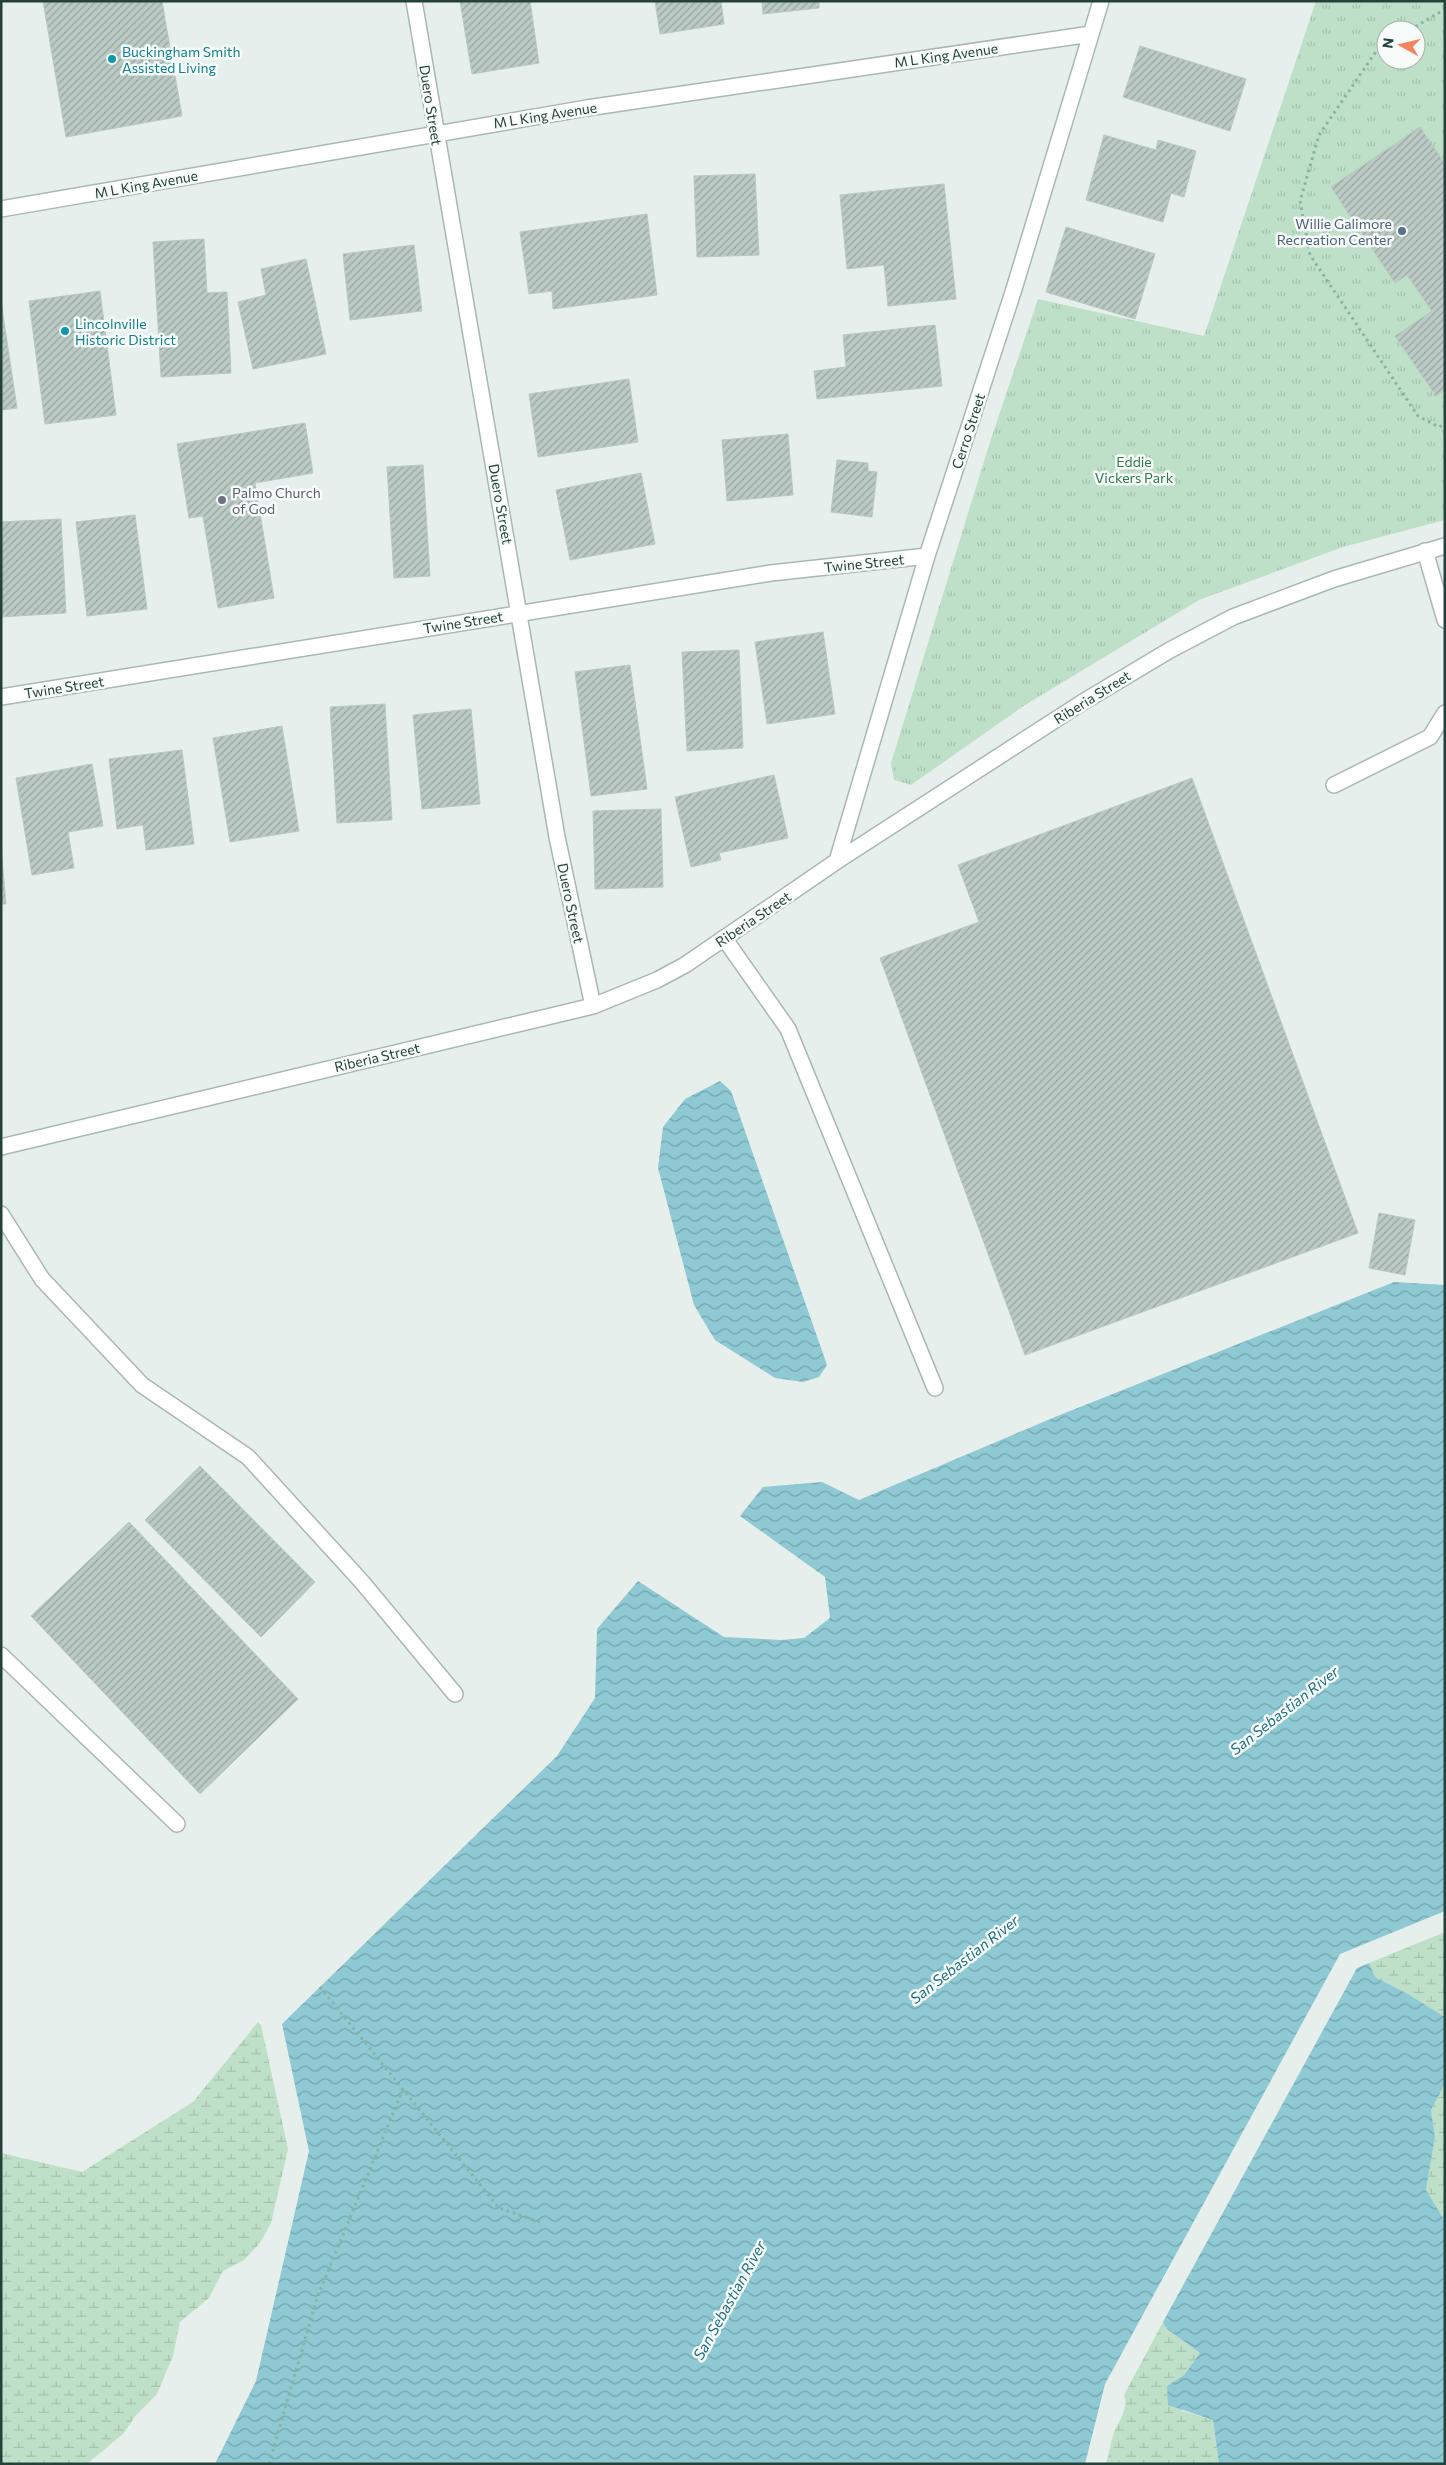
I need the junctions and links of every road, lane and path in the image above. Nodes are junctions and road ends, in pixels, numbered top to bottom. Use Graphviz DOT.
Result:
graph roads {
  1 [pos="414,1"];
  2 [pos="1101,1"];
  3 [pos="1445,8"];
  4 [pos="1426,20"];
  5 [pos="1091,34"];
  6 [pos="1376,51"];
  7 [pos="435,134"];
  8 [pos="1,209"];
  9 [pos="1445,424"];
  10 [pos="1445,546"];
  11 [pos="1425,551"];
  12 [pos="927,556"];
  13 [pos="520,613"];
  14 [pos="1445,620"];
  15 [pos="1,697"];
  16 [pos="1445,713"];
  17 [pos="1334,785"];
  18 [pos="837,861"];
  19 [pos="724,938"];
  20 [pos="594,1006"];
  21 [pos="1,1147"];
  22 [pos="1,1214"];
  23 [pos="935,1388"];
  24 [pos="1,1655"];
  25 [pos="455,1694"];
  26 [pos="177,1824"];
  27 [pos="320,1987"];
  28 [pos="403,2089"];
  29 [pos="540,2222"];
  30 [pos="269,2464"];
  1 -- 7 [label="street, Duero Street"];
  2 -- 5 [label="street, Cerro Street"];
  3 -- 4 [label="path"];
  5 -- 7 [label="street, M L King Avenue"];
  5 -- 12 [label="street, Cerro Street"];
  6 -- 9 [label="path"];
  7 -- 8 [label="street, M L King Avenue"];
  7 -- 13 [label="street, Duero Street"];
  10 -- 11 [label="street, Riberia Street"];
  11 -- 14 [label="street"];
  11 -- 18 [label="street, Riberia Street"];
  12 -- 13 [label="street, Twine Street"];
  12 -- 18 [label="street, Cerro Street"];
  13 -- 15 [label="street, Twine Street"];
  13 -- 20 [label="street, Duero Street"];
  16 -- 17 [label="street"];
  18 -- 19 [label="street, Riberia Street"];
  19 -- 20 [label="street, Riberia Street"];
  19 -- 23 [label="street"];
  20 -- 21 [label="street, Riberia Street"];
  22 -- 25 [label="street"];
  24 -- 26 [label="street"];
  27 -- 28 [label="path"];
  28 -- 29 [label="path"];
  28 -- 30 [label="path"];
}
